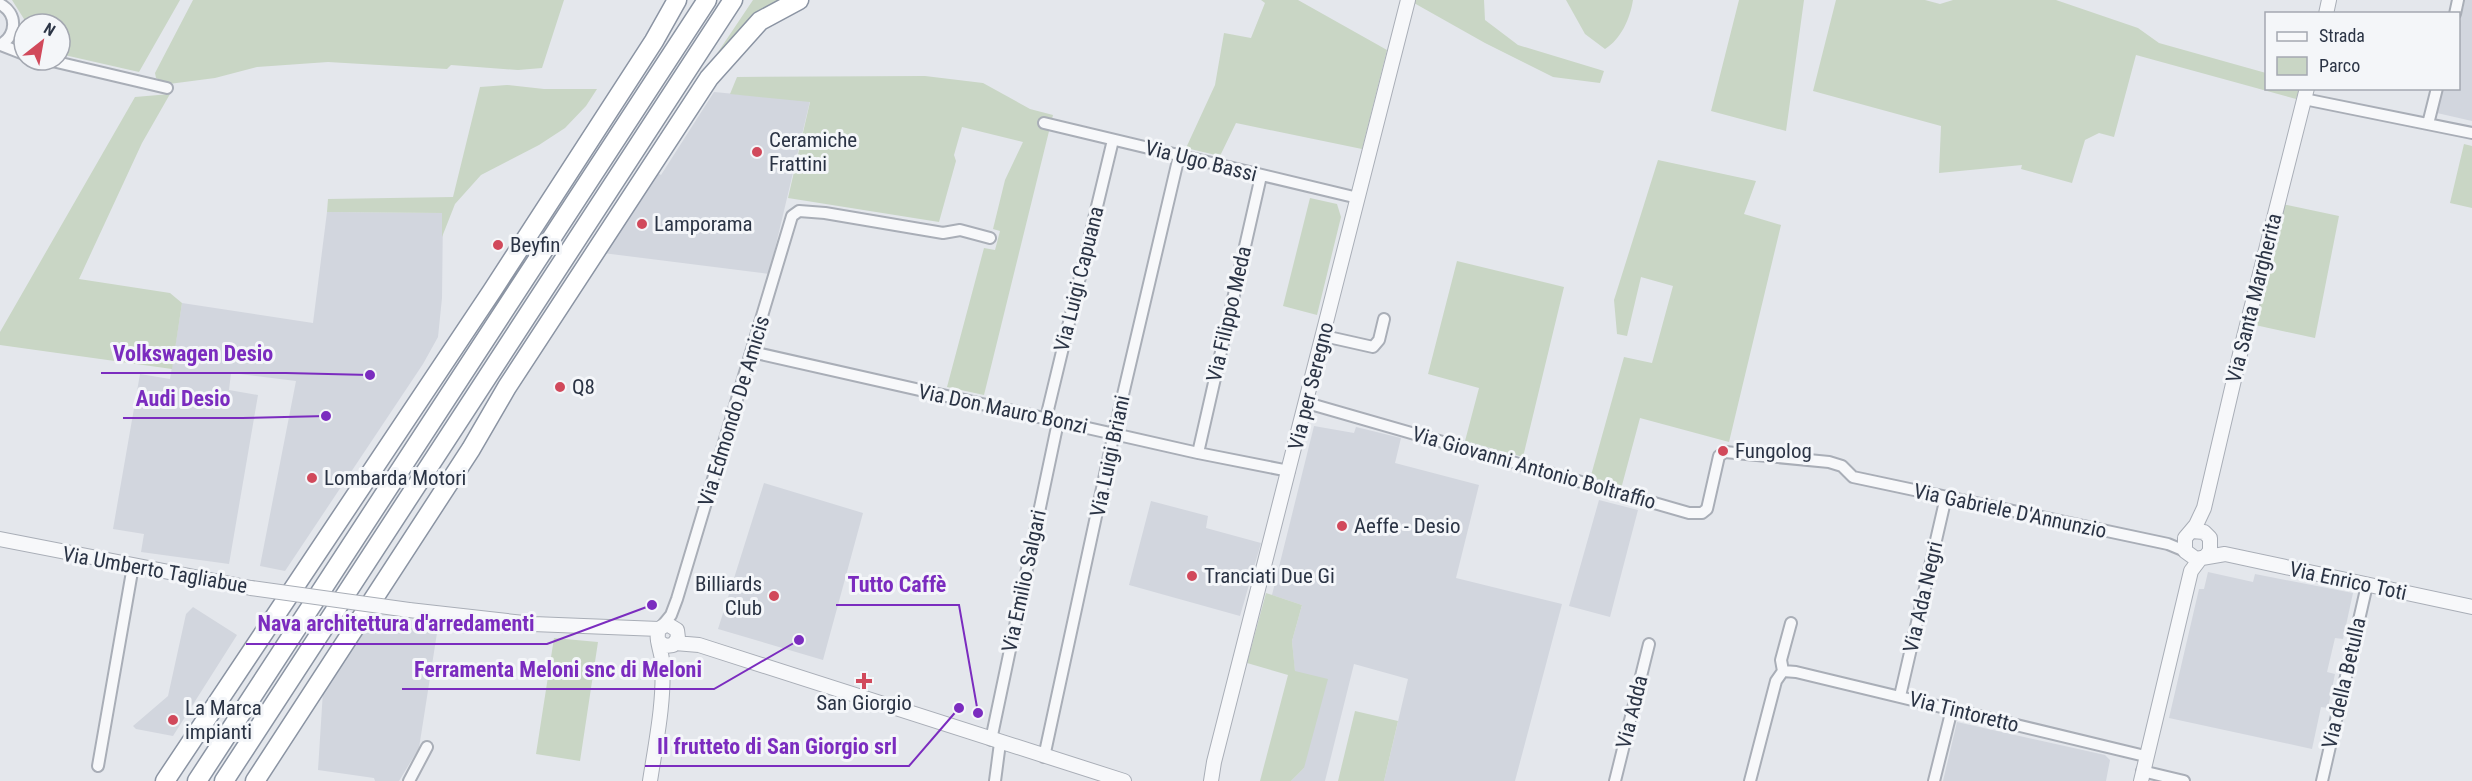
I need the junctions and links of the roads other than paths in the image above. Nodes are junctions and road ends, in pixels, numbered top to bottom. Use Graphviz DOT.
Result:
graph roads {
  1 [pos="677,0"];
  2 [pos="707,0"];
  3 [pos="733,0"];
  4 [pos="799,0"];
  5 [pos="1408,0"];
  6 [pos="1,3"];
  7 [pos="11,36"];
  8 [pos="0,45"];
  9 [pos="72,66"];
  10 [pos="167,88"];
  11 [pos="2436,90"];
  12 [pos="2305,94"];
  13 [pos="1044,123"];
  14 [pos="2428,124"];
  15 [pos="2472,133"];
  16 [pos="1113,140"];
  17 [pos="1179,156"];
  18 [pos="1261,176"];
  19 [pos="1358,198"];
  20 [pos="990,238"];
  21 [pos="1384,319"];
  22 [pos="1324,336"];
  23 [pos="752,352"];
  24 [pos="1307,403"];
  25 [pos="1046,418"];
  26 [pos="1058,422"];
  27 [pos="1114,433"];
  28 [pos="1198,453"];
  29 [pos="1719,456"];
  30 [pos="1289,471"];
  31 [pos="1946,497"];
  32 [pos="0,539"];
  33 [pos="2196,546"];
  34 [pos="133,566"];
  35 [pos="2367,585"];
  36 [pos="2472,607"];
  37 [pos="1791,623"];
  38 [pos="667,635"];
  39 [pos="1649,644"];
  40 [pos="1783,671"];
  41 [pos="1900,696"];
  42 [pos="1952,709"];
  43 [pos="995,741"];
  44 [pos="427,747"];
  45 [pos="2145,756"];
  46 [pos="1044,757"];
  47 [pos="98,766"];
  48 [pos="2142,776"];
  49 [pos="1212,778"];
  50 [pos="165,781"];
  51 [pos="196,781"];
  52 [pos="224,781"];
  53 [pos="255,781"];
  54 [pos="409,781"];
  55 [pos="650,781"];
  56 [pos="995,781"];
  57 [pos="1124,781"];
  58 [pos="1615,781"];
  59 [pos="1750,781"];
  60 [pos="1934,781"];
  61 [pos="2184,781"];
  62 [pos="2322,781"];
  1 -- 50 [label="highway"];
  2 -- 51 [label="highway"];
  3 -- 52 [label="highway"];
  4 -- 53 [label="highway"];
  5 -- 19 [label="street, Via per Seregno"];
  6 -- 7 [label="street"];
  7 -- 8 [label="street"];
  9 -- 10 [label="street"];
  11 -- 14 [label="street"];
  12 -- 14 [label="street"];
  12 -- 33 [label="street, Via Santa Margherita"];
  13 -- 16 [label="street, Via Ugo Bassi"];
  14 -- 15 [label="street"];
  16 -- 17 [label="street, Via Ugo Bassi"];
  16 -- 25 [label="street, Via Luigi Capuana"];
  17 -- 18 [label="street, Via Ugo Bassi"];
  17 -- 27 [label="street, Via Luigi Briani"];
  18 -- 19 [label="street, Via Ugo Bassi"];
  18 -- 28 [label="street, Via Filippo Meda"];
  19 -- 22 [label="street, Via per Seregno"];
  20 -- 23 [label="street, Via Edmondo De Amicis"];
  21 -- 22 [label="street"];
  22 -- 24 [label="street, Via per Seregno"];
  23 -- 25 [label="street, Via Don Mauro Bonzi"];
  23 -- 38 [label="street, Via Edmondo De Amicis"];
  24 -- 29 [label="street, Via Giovanni Antonio Boltraffio"];
  24 -- 30 [label="street, Via per Seregno"];
  25 -- 26 [label="street, Via Don Mauro Bonzi"];
  26 -- 27 [label="street, Via Don Mauro Bonzi"];
  26 -- 43 [label="street, Via Emilio Salgari"];
  27 -- 28 [label="street, Via Don Mauro Bonzi"];
  27 -- 46 [label="street, Via Luigi Briani"];
  28 -- 30 [label="street, Via Don Mauro Bonzi"];
  29 -- 31 [label="street, Via Gabriele D'Annunzio"];
  30 -- 49 [label="street, Via per Seregno"];
  31 -- 33 [label="street, Via Gabriele D'Annunzio"];
  31 -- 41 [label="street, Via Ada Negri"];
  32 -- 34 [label="street, Via Umberto Tagliabue"];
  33 -- 35 [label="street, Via Enrico Toti"];
  33 -- 45 [label="street"];
  34 -- 38 [label="street, Via Umberto Tagliabue, bridge"];
  34 -- 47 [label="street"];
  35 -- 36 [label="street, Via Enrico Toti"];
  35 -- 62 [label="street, Via della Betulla"];
  37 -- 40 [label="street"];
  38 -- 43 [label="street, Via Umberto Tagliabue"];
  38 -- 55 [label="street"];
  39 -- 58 [label="street, Via Adda"];
  40 -- 41 [label="street, Via Tintoretto"];
  40 -- 59 [label="street"];
  41 -- 42 [label="street, Via Tintoretto"];
  42 -- 45 [label="street, Via Tintoretto"];
  42 -- 60 [label="street"];
  43 -- 46 [label="street, Via Umberto Tagliabue"];
  43 -- 56 [label="street, Via Emilio Salgari"];
  44 -- 54 [label="street"];
  45 -- 48 [label="street"];
  46 -- 57 [label="street, Via Umberto Tagliabue"];
  48 -- 61 [label="street"];
}
